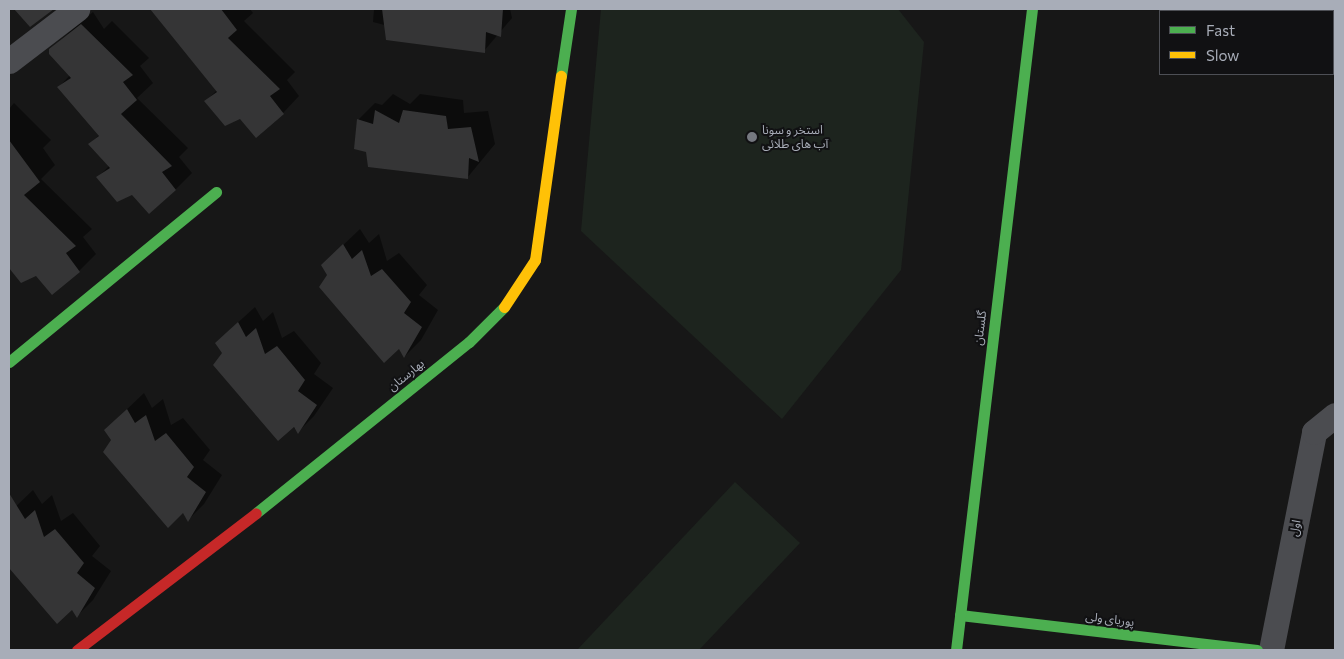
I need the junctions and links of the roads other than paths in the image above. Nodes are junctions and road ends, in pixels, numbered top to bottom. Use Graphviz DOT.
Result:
graph roads {
  1 [pos="77,9"];
  2 [pos="571,9"];
  3 [pos="1032,9"];
  4 [pos="9,61"];
  5 [pos="216,192"];
  6 [pos="9,362"];
  7 [pos="1335,415"];
  8 [pos="960,615"];
  9 [pos="77,650"];
  10 [pos="956,650"];
  11 [pos="1257,650"];
  12 [pos="1272,650"];
  1 -- 4 [label="street"];
  2 -- 9 [label="street, بهارستان"];
  3 -- 8 [label="street, گلستان"];
  5 -- 6 [label="street"];
  7 -- 12 [label="street, اول"];
  8 -- 10 [label="street, گلستان"];
  8 -- 11 [label="street, پوریای ولی"];
}
